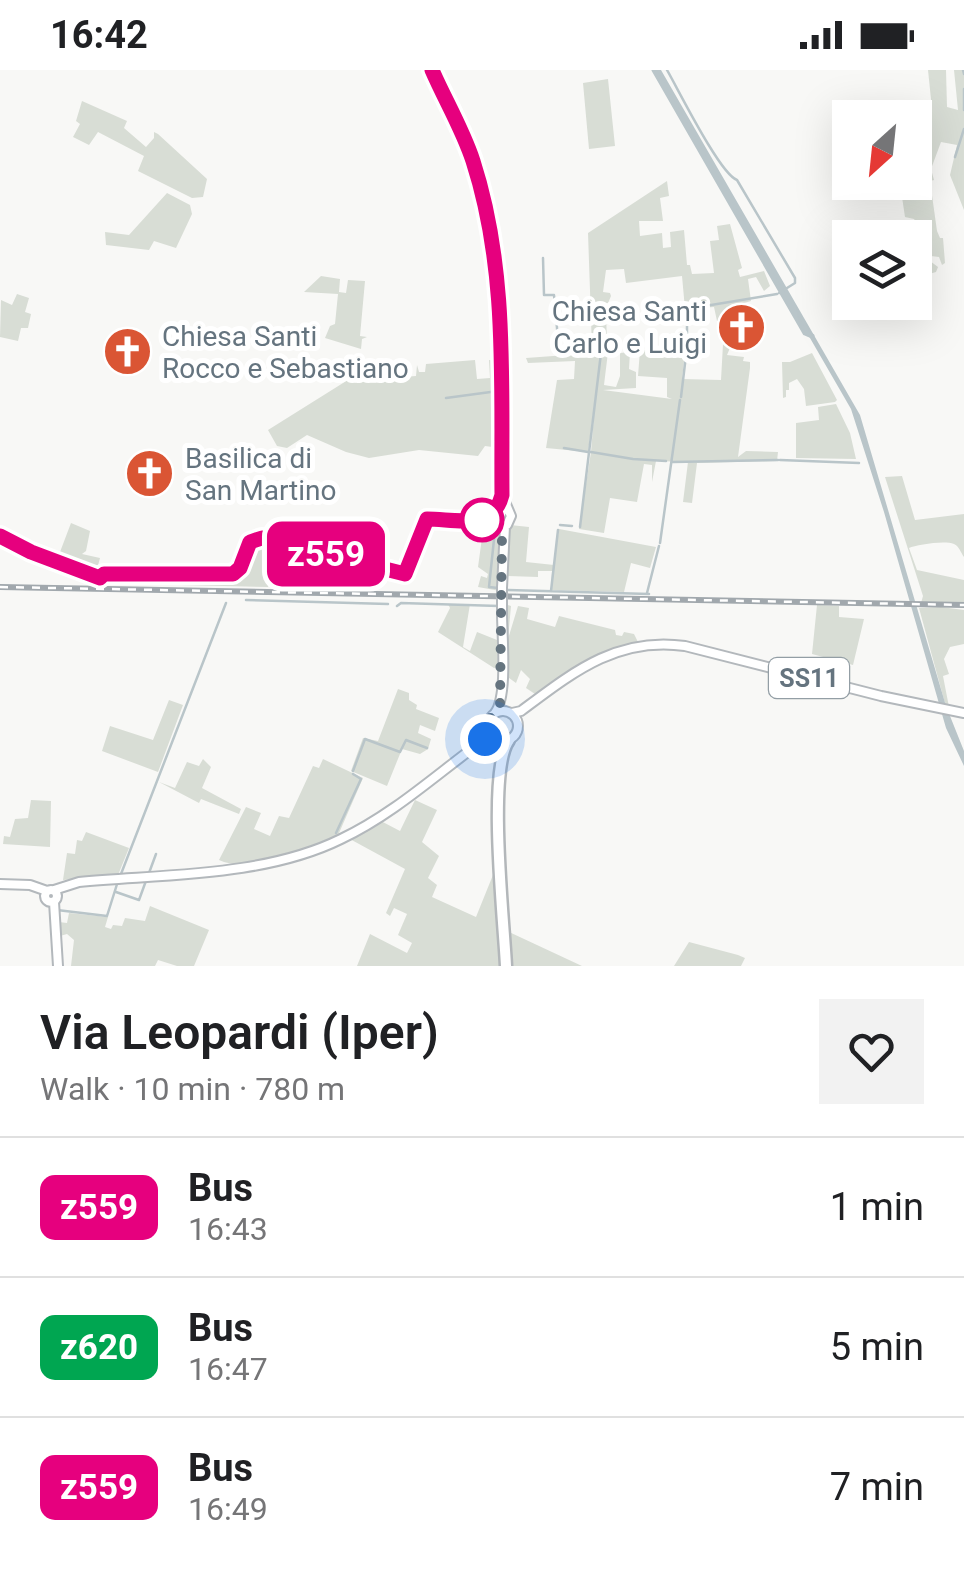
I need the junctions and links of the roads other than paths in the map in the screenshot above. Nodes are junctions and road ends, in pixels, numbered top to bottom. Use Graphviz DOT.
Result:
graph roads {
  1 [pos="432,70"];
  2 [pos="502,509"];
  3 [pos="502,529"];
  4 [pos="502,684"];
  5 [pos="964,712"];
  6 [pos="494,713"];
  7 [pos="515,714"];
  8 [pos="496,740"];
  9 [pos="0,884"];
  10 [pos="51,898"];
  11 [pos="58,966"];
  12 [pos="506,966"];
  1 -- 2 [label="main road"];
  2 -- 3 [label="main road"];
  2 -- 3 [label="main road"];
  3 -- 4 [label="main road, bridge"];
  4 -- 6 [label="main road"];
  4 -- 7 [label="main road"];
  5 -- 7 [label="main road, SS11"];
  6 -- 7 [label="main road"];
  6 -- 8 [label="main road"];
  7 -- 8 [label="main road"];
  8 -- 10 [label="main road"];
  8 -- 12 [label="highway"];
  9 -- 10 [label="main road"];
  10 -- 11 [label="main road"];
}
